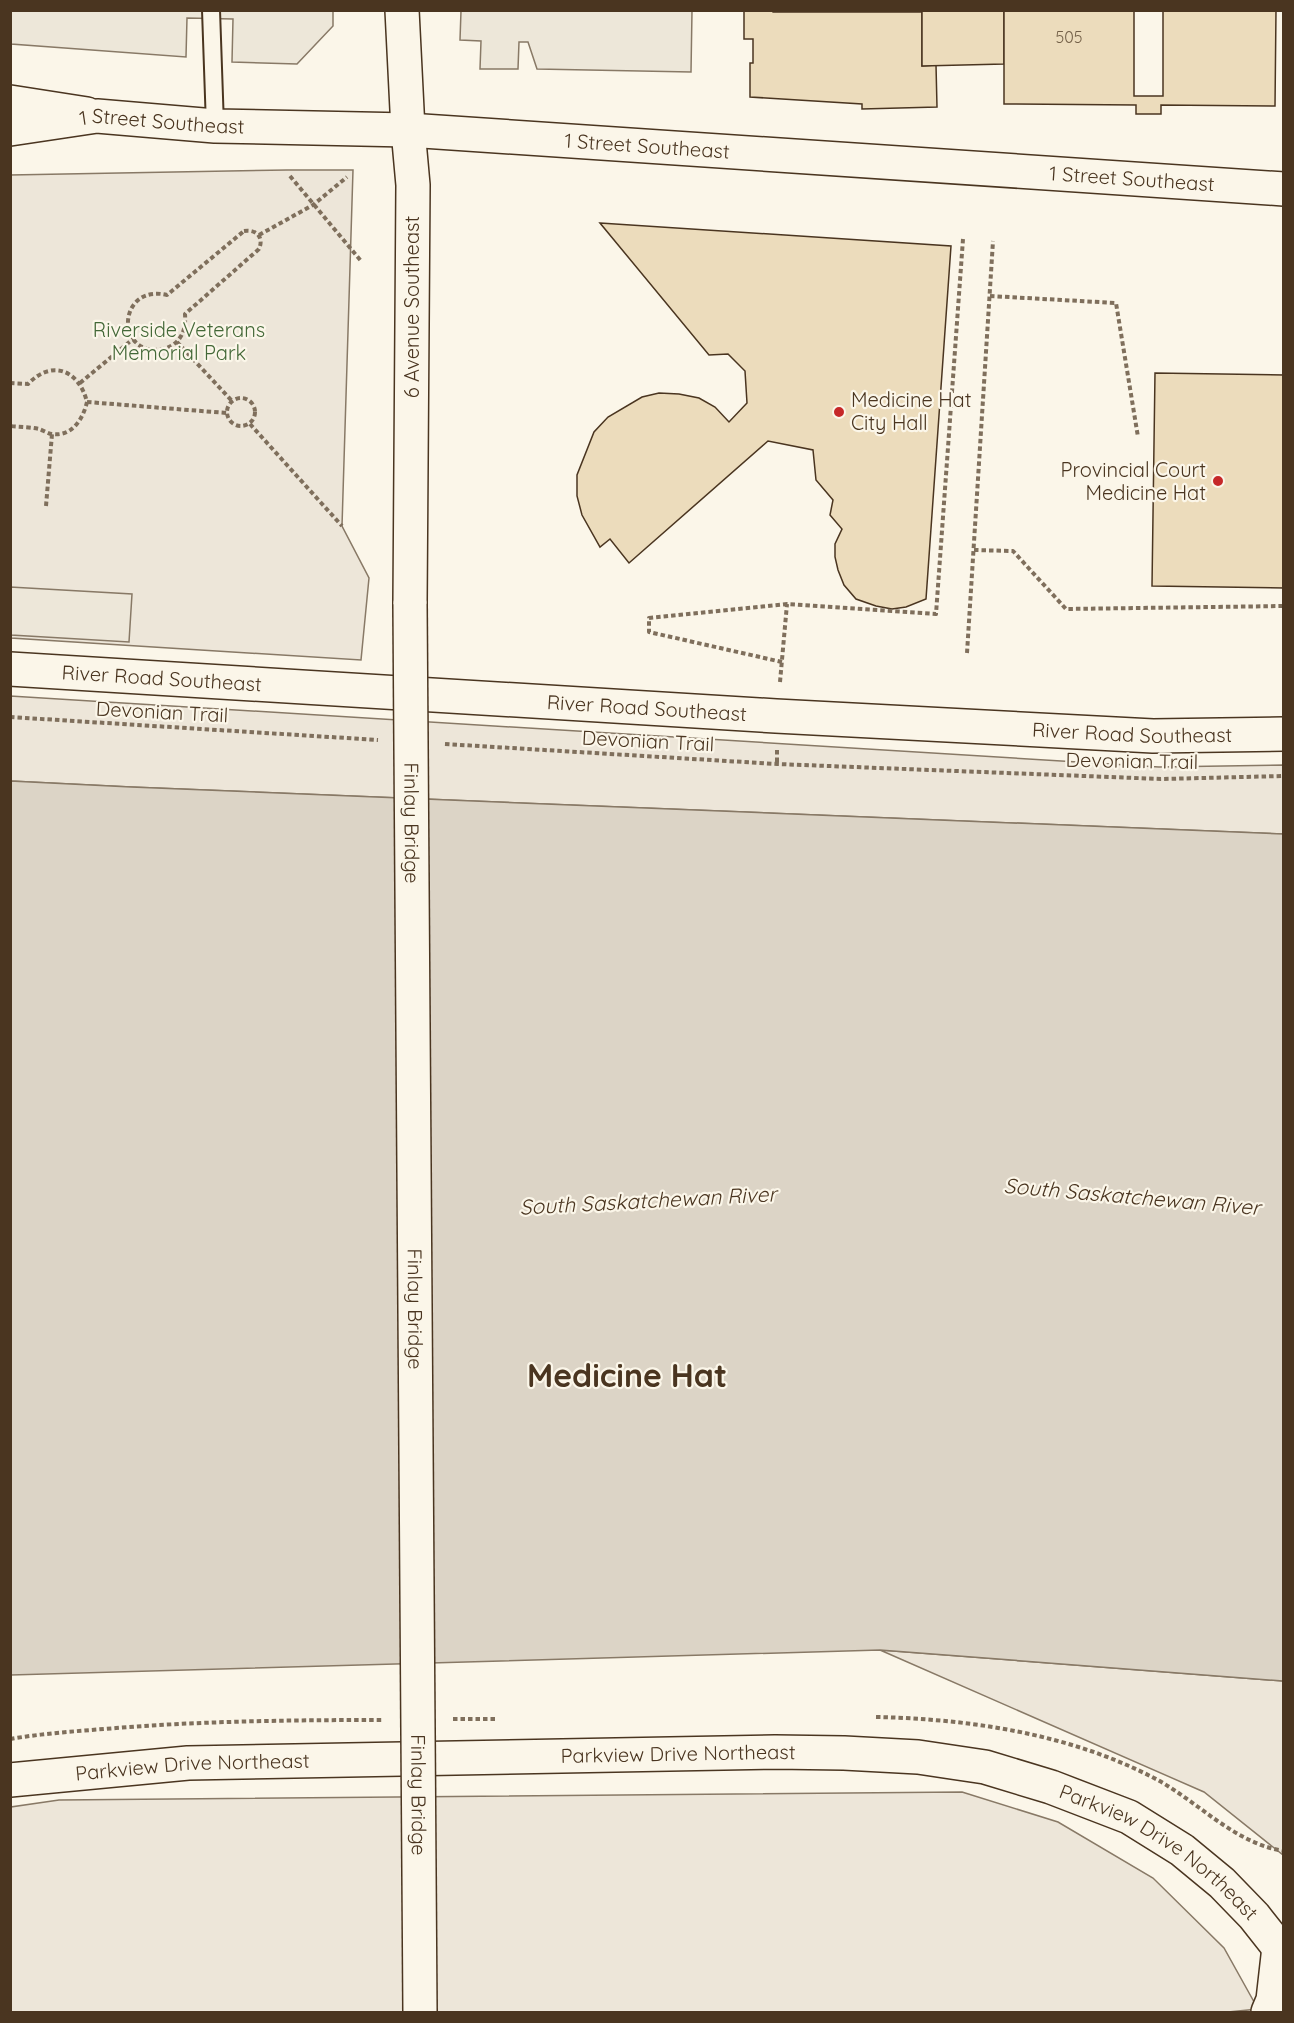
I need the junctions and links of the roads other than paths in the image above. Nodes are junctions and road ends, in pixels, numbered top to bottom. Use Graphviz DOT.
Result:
graph roads {
  1 [pos="212,10"];
  2 [pos="402,10"];
  3 [pos="10,102"];
  4 [pos="97,116"];
  5 [pos="215,126"];
  6 [pos="10,129"];
  7 [pos="408,130"];
  8 [pos="1284,189"];
  9 [pos="410,604"];
  10 [pos="10,669"];
  11 [pos="1284,734"];
  12 [pos="10,1780"];
  13 [pos="1281,1951"];
  14 [pos="420,2013"];
  15 [pos="1268,2013"];
  1 -- 5 [label="lane"];
  2 -- 7 [label="street, 6 Avenue Southeast"];
  3 -- 4 [label="street"];
  4 -- 5 [label="street, 1 Street Southeast"];
  4 -- 6 [label="street, 1 Street Southeast"];
  5 -- 7 [label="street, 1 Street Southeast"];
  7 -- 8 [label="street, 1 Street Southeast"];
  7 -- 9 [label="street, 6 Avenue Southeast"];
  9 -- 14 [label="street, Finlay Bridge, bridge"];
  10 -- 11 [label="street, River Road Southeast"];
  12 -- 13 [label="street, Parkview Drive Northeast"];
  13 -- 15 [label="street"];
}
